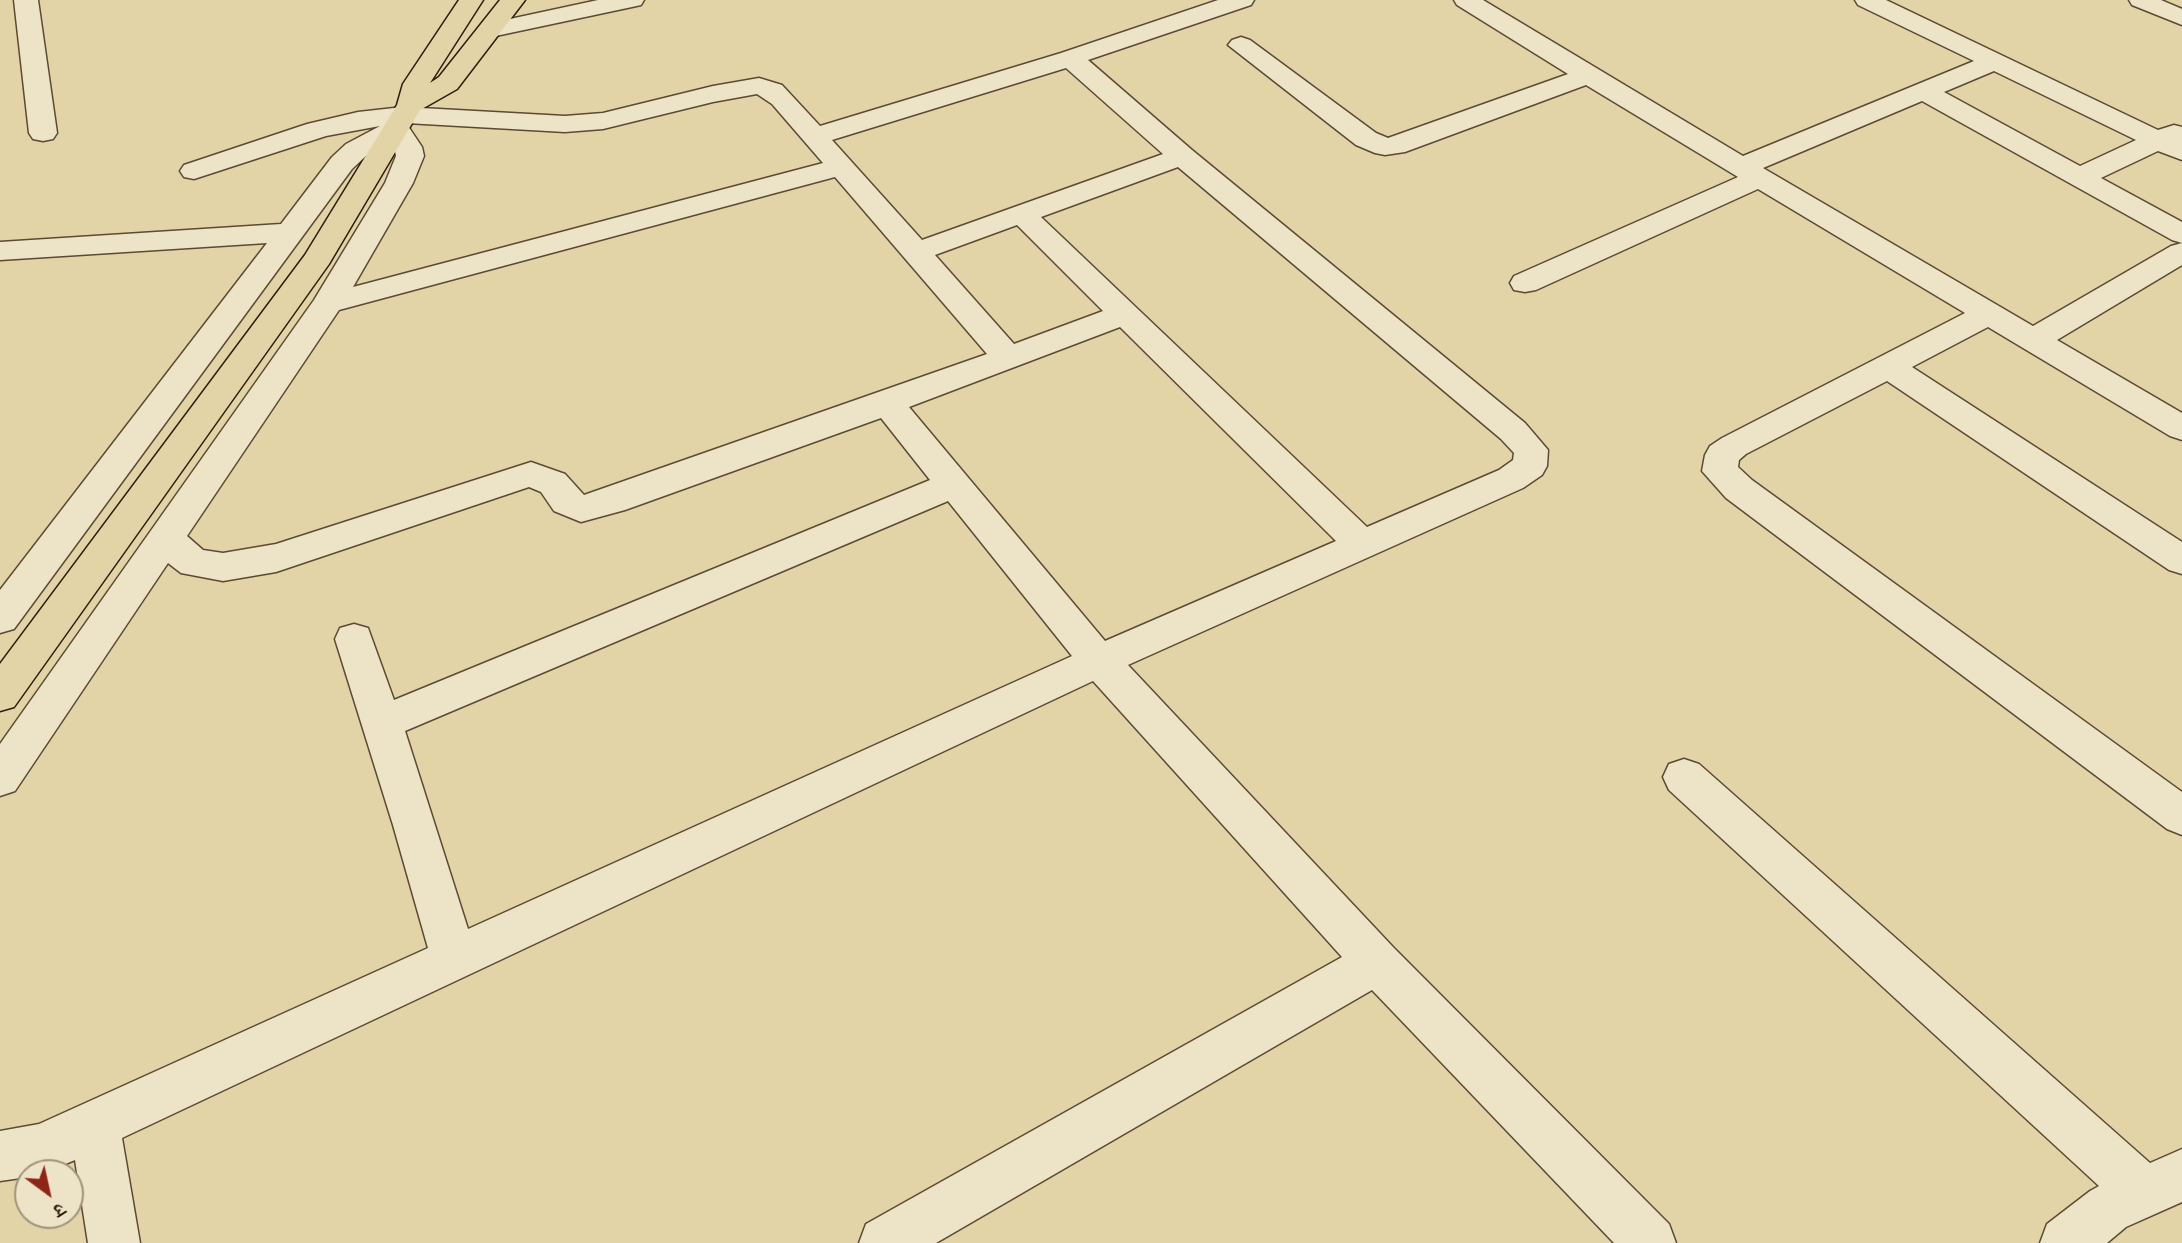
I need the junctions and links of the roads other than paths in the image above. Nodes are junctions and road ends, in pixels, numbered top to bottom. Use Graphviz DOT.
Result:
graph roads {
  1 [pos="26,0"];
  2 [pos="471,0"];
  3 [pos="513,0"];
  4 [pos="632,0"];
  5 [pos="1242,0"];
  6 [pos="1466,0"];
  7 [pos="1867,0"];
  8 [pos="2141,0"];
  9 [pos="2182,18"];
  10 [pos="491,30"];
  11 [pos="1241,45"];
  12 [pos="1070,58"];
  13 [pos="1996,61"];
  14 [pos="1588,75"];
  15 [pos="1923,91"];
  16 [pos="403,116"];
  17 [pos="43,133"];
  18 [pos="816,136"];
  19 [pos="2175,140"];
  20 [pos="1182,156"];
  21 [pos="841,167"];
  22 [pos="194,171"];
  23 [pos="1752,172"];
  24 [pos="2079,177"];
  25 [pos="1022,214"];
  26 [pos="293,232"];
  27 [pos="2182,234"];
  28 [pos="0,251"];
  29 [pos="915,252"];
  30 [pos="2182,252"];
  31 [pos="1525,283"];
  32 [pos="328,303"];
  33 [pos="1125,313"];
  34 [pos="1989,314"];
  35 [pos="2033,340"];
  36 [pos="1008,357"];
  37 [pos="1888,367"];
  38 [pos="887,403"];
  39 [pos="2182,428"];
  40 [pos="952,485"];
  41 [pos="167,537"];
  42 [pos="1363,545"];
  43 [pos="2182,560"];
  44 [pos="0,618"];
  45 [pos="354,639"];
  46 [pos="1098,661"];
  47 [pos="0,695"];
  48 [pos="382,723"];
  49 [pos="1684,777"];
  50 [pos="0,778"];
  51 [pos="2182,816"];
  52 [pos="454,958"];
  53 [pos="1377,962"];
  54 [pos="94,1124"];
  55 [pos="0,1156"];
  56 [pos="2163,1184"];
  57 [pos="114,1243"];
  58 [pos="885,1243"];
  59 [pos="1650,1243"];
  60 [pos="2066,1243"];
  1 -- 17 [label="street"];
  2 -- 16 [label="main road"];
  3 -- 10 [label="main road"];
  4 -- 10 [label="street"];
  5 -- 12 [label="street"];
  6 -- 14 [label="street"];
  7 -- 13 [label="street"];
  8 -- 9 [label="street"];
  10 -- 16 [label="main road"];
  11 -- 14 [label="street"];
  12 -- 18 [label="street"];
  12 -- 20 [label="street"];
  13 -- 15 [label="street"];
  13 -- 19 [label="street"];
  14 -- 23 [label="street"];
  15 -- 23 [label="street"];
  15 -- 24 [label="street"];
  16 -- 18 [label="street"];
  16 -- 22 [label="street"];
  16 -- 26 [label="street"];
  16 -- 32 [label="street"];
  16 -- 47 [label="main road"];
  18 -- 21 [label="street"];
  19 -- 24 [label="street"];
  20 -- 25 [label="street"];
  20 -- 42 [label="street"];
  21 -- 29 [label="street"];
  21 -- 32 [label="street"];
  23 -- 31 [label="street"];
  23 -- 34 [label="street"];
  24 -- 27 [label="street"];
  25 -- 29 [label="street"];
  25 -- 33 [label="street"];
  26 -- 28 [label="street"];
  26 -- 44 [label="street"];
  29 -- 36 [label="street"];
  30 -- 35 [label="street"];
  32 -- 41 [label="street"];
  33 -- 36 [label="street"];
  33 -- 42 [label="street"];
  34 -- 35 [label="street"];
  34 -- 37 [label="street"];
  35 -- 39 [label="street"];
  36 -- 38 [label="street"];
  37 -- 43 [label="street"];
  37 -- 51 [label="street"];
  38 -- 40 [label="street"];
  38 -- 41 [label="street"];
  40 -- 46 [label="street"];
  40 -- 48 [label="street"];
  41 -- 50 [label="street"];
  42 -- 46 [label="street"];
  45 -- 48 [label="street"];
  46 -- 52 [label="street"];
  46 -- 53 [label="street"];
  48 -- 52 [label="street"];
  49 -- 56 [label="street"];
  52 -- 54 [label="street"];
  53 -- 58 [label="street"];
  53 -- 59 [label="street"];
  54 -- 55 [label="street"];
  54 -- 57 [label="street"];
  56 -- 60 [label="street"];
}
